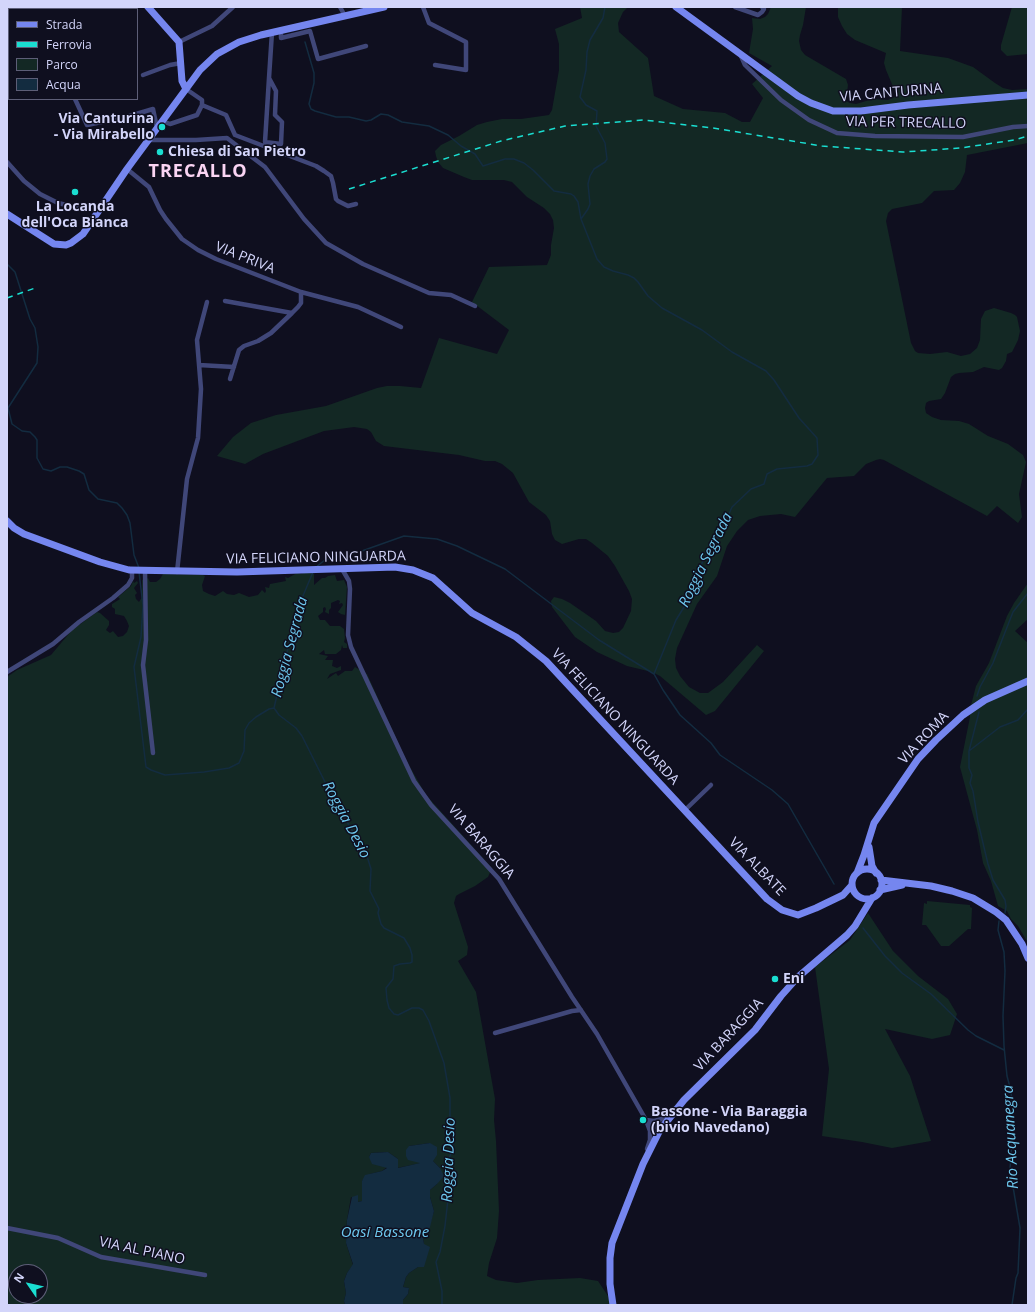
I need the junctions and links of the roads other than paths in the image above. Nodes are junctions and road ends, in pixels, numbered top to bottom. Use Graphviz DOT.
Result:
graph roads {
  1 [pos="233,7"];
  2 [pos="340,7"];
  3 [pos="384,7"];
  4 [pos="423,7"];
  5 [pos="676,7"];
  6 [pos="735,7"];
  7 [pos="762,7"];
  8 [pos="151,8"];
  9 [pos="345,16"];
  10 [pos="280,30"];
  11 [pos="272,32"];
  12 [pos="179,42"];
  13 [pos="366,46"];
  14 [pos="741,54"];
  15 [pos="181,63"];
  16 [pos="435,65"];
  17 [pos="142,75"];
  18 [pos="268,78"];
  19 [pos="186,89"];
  20 [pos="1024,95"];
  21 [pos="75,100"];
  22 [pos="202,105"];
  23 [pos="162,121"];
  24 [pos="1028,126"];
  25 [pos="157,128"];
  26 [pos="148,140"];
  27 [pos="7,162"];
  28 [pos="127,169"];
  29 [pos="356,204"];
  30 [pos="100,210"];
  31 [pos="7,214"];
  32 [pos="301,292"];
  33 [pos="225,301"];
  34 [pos="207,302"];
  35 [pos="476,306"];
  36 [pos="292,313"];
  37 [pos="401,327"];
  38 [pos="199,365"];
  39 [pos="234,367"];
  40 [pos="230,379"];
  41 [pos="7,521"];
  42 [pos="342,569"];
  43 [pos="139,571"];
  44 [pos="177,572"];
  45 [pos="7,672"];
  46 [pos="1028,682"];
  47 [pos="153,753"];
  48 [pos="711,785"];
  49 [pos="685,810"];
  50 [pos="868,841"];
  51 [pos="857,873"];
  52 [pos="876,873"];
  53 [pos="881,880"];
  54 [pos="906,884"];
  55 [pos="852,885"];
  56 [pos="880,890"];
  57 [pos="843,895"];
  58 [pos="857,895"];
  59 [pos="872,898"];
  60 [pos="862,915"];
  61 [pos="1028,958"];
  62 [pos="581,1010"];
  63 [pos="495,1033"];
  64 [pos="683,1101"];
  65 [pos="646,1120"];
  66 [pos="660,1130"];
  67 [pos="642,1164"];
  68 [pos="7,1228"];
  69 [pos="205,1275"];
  70 [pos="613,1305"];
  1 -- 12 [label="street"];
  2 -- 9 [label="street"];
  3 -- 9 [label="street"];
  4 -- 16 [label="street"];
  5 -- 14 [label="street, VIA CANTURINA"];
  6 -- 7 [label="street"];
  8 -- 12 [label="street"];
  9 -- 10 [label="street"];
  10 -- 11 [label="street"];
  10 -- 13 [label="street"];
  11 -- 18 [label="street"];
  11 -- 19 [label="street"];
  12 -- 15 [label="street"];
  14 -- 20 [label="street, VIA CANTURINA"];
  14 -- 24 [label="street, VIA PER TRECALLO"];
  15 -- 17 [label="street"];
  15 -- 19 [label="street"];
  18 -- 18 [label="street"];
  19 -- 22 [label="street"];
  19 -- 23 [label="street"];
  21 -- 25 [label="street"];
  22 -- 23 [label="street"];
  22 -- 29 [label="street"];
  23 -- 25 [label="street"];
  25 -- 26 [label="street"];
  26 -- 28 [label="street"];
  26 -- 35 [label="street"];
  27 -- 30 [label="street"];
  28 -- 30 [label="street"];
  28 -- 32 [label="street, VIA PRIVA"];
  30 -- 31 [label="street"];
  32 -- 36 [label="street"];
  32 -- 37 [label="street, VIA PRIVA"];
  33 -- 36 [label="street"];
  34 -- 38 [label="street"];
  36 -- 39 [label="street"];
  38 -- 39 [label="street"];
  38 -- 44 [label="street"];
  39 -- 40 [label="street"];
  41 -- 43 [label="street, VIA FELICIANO NINGUARDA"];
  42 -- 44 [label="street, VIA FELICIANO NINGUARDA"];
  42 -- 49 [label="street, VIA FELICIANO NINGUARDA"];
  42 -- 62 [label="street, VIA BARAGGIA"];
  43 -- 44 [label="street, VIA FELICIANO NINGUARDA"];
  43 -- 45 [label="street"];
  43 -- 47 [label="street"];
  46 -- 50 [label="street, VIA ROMA"];
  48 -- 49 [label="street"];
  49 -- 57 [label="street, VIA ALBATE"];
  50 -- 51 [label="street, VIA ROMA"];
  50 -- 52 [label="street, VIA ROMA"];
  51 -- 52 [label="street"];
  51 -- 55 [label="street"];
  52 -- 53 [label="street"];
  53 -- 54 [label="street"];
  53 -- 56 [label="street"];
  54 -- 56 [label="street"];
  54 -- 61 [label="street"];
  55 -- 57 [label="street, VIA ALBATE"];
  55 -- 58 [label="street"];
  56 -- 59 [label="street"];
  57 -- 58 [label="street, VIA ALBATE"];
  58 -- 59 [label="street"];
  58 -- 60 [label="street"];
  59 -- 60 [label="street, VIA BARAGGIA"];
  60 -- 64 [label="street, VIA BARAGGIA"];
  62 -- 63 [label="street"];
  62 -- 65 [label="street, VIA BARAGGIA"];
  64 -- 65 [label="street"];
  64 -- 66 [label="street, VIA BARAGGIA"];
  65 -- 66 [label="street"];
  65 -- 67 [label="street, VIA BARAGGIA"];
  66 -- 67 [label="street, VIA BARAGGIA"];
  67 -- 70 [label="street, VIA BARAGGIA"];
  68 -- 69 [label="street, VIA AL PIANO"];
}
